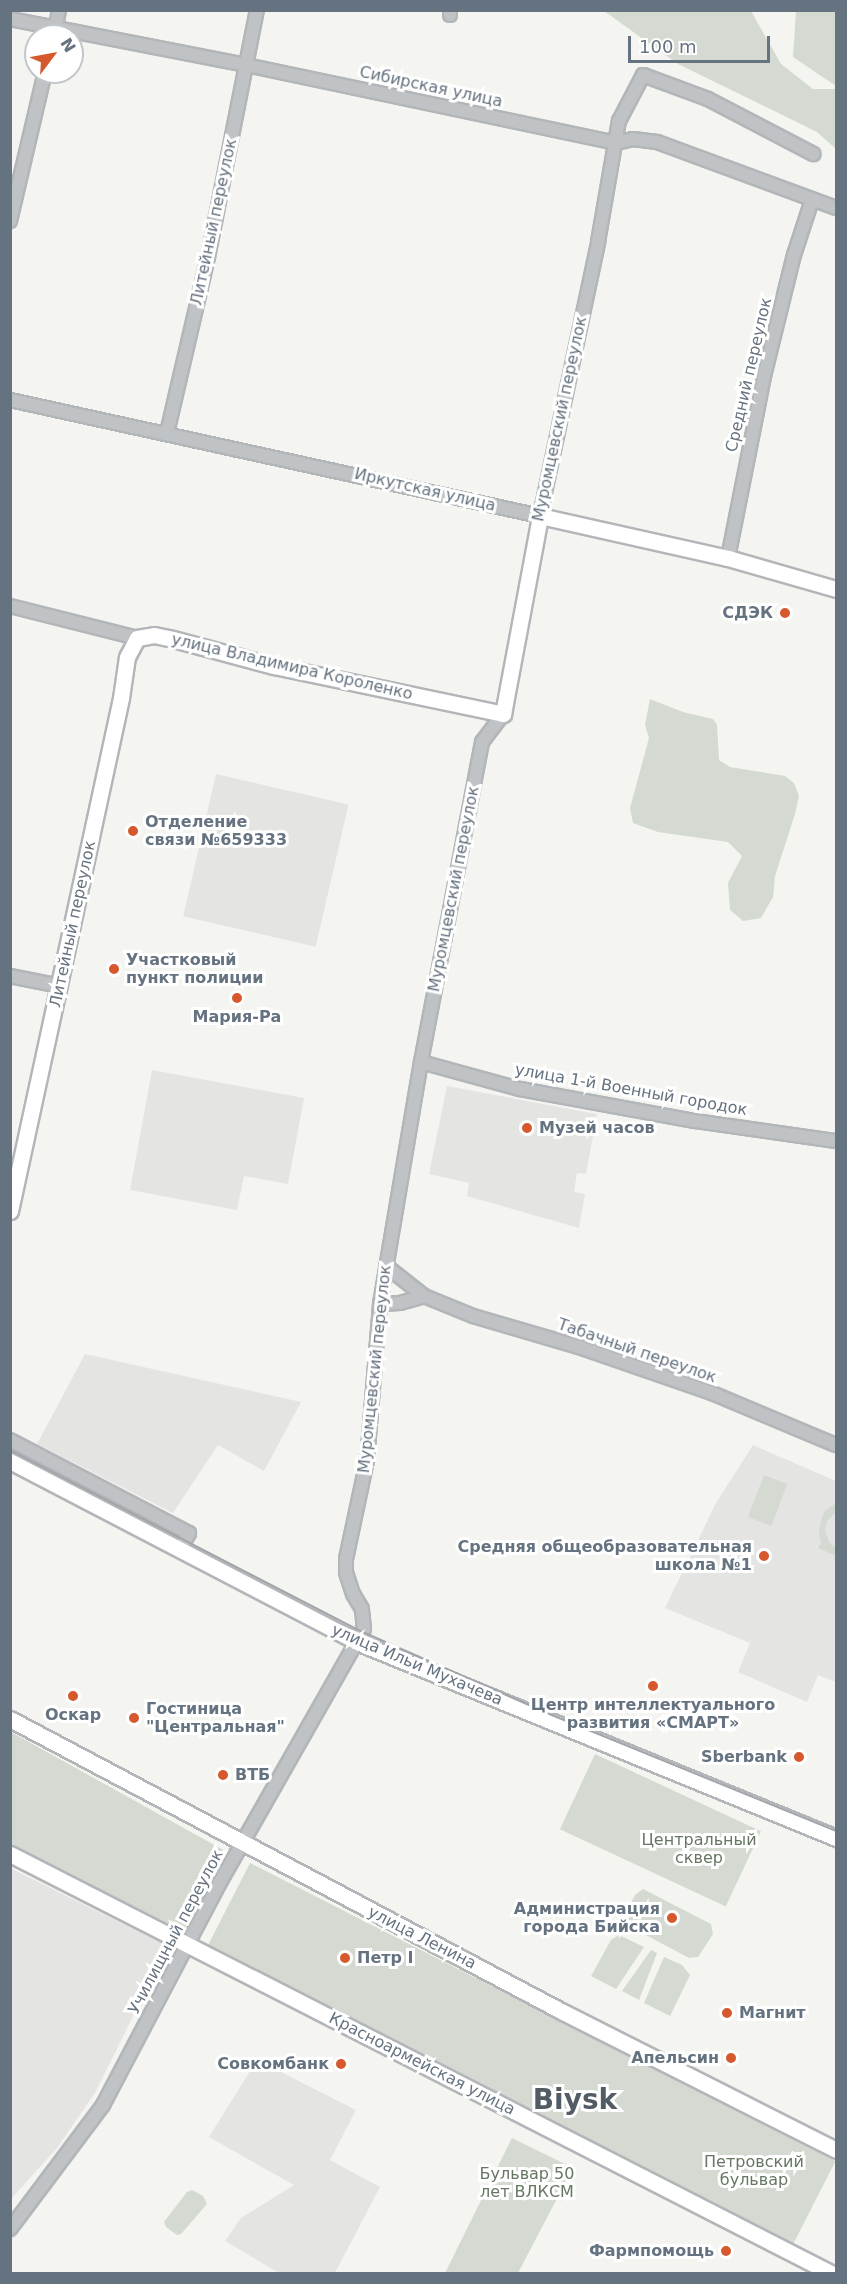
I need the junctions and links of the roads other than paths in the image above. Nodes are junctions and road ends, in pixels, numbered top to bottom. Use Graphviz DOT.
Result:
graph roads {
  1 [pos="257,10"];
  2 [pos="10,19"];
  3 [pos="27,24"];
  4 [pos="84,37"];
  5 [pos="246,65"];
  6 [pos="42,84"];
  7 [pos="616,143"];
  8 [pos="813,154"];
  9 [pos="812,200"];
  10 [pos="837,208"];
  11 [pos="10,221"];
  12 [pos="10,400"];
  13 [pos="167,433"];
  14 [pos="540,516"];
  15 [pos="728,558"];
  16 [pos="837,589"];
  17 [pos="10,606"];
  18 [pos="138,638"];
  19 [pos="503,714"];
  20 [pos="10,976"];
  21 [pos="60,986"];
  22 [pos="421,1062"];
  23 [pos="837,1141"];
  24 [pos="10,1211"];
  25 [pos="386,1266"];
  26 [pos="424,1296"];
  27 [pos="380,1304"];
  28 [pos="10,1440"];
  29 [pos="837,1445"];
  30 [pos="10,1461"];
  31 [pos="180,1550"];
  32 [pos="357,1642"];
  33 [pos="10,1719"];
  34 [pos="837,1838"];
  35 [pos="242,1844"];
  36 [pos="10,1854"];
  37 [pos="188,1944"];
  38 [pos="837,2150"];
  39 [pos="10,2229"];
  40 [pos="833,2274"];
  1 -- 5 [label="street, Литейный переулок"];
  2 -- 3 [label="street, Сибирская улица"];
  4 -- 5 [label="street, Сибирская улица"];
  5 -- 7 [label="street, Сибирская улица"];
  5 -- 13 [label="street, Литейный переулок"];
  6 -- 11 [label="street"];
  7 -- 8 [label="street, Муромцевский переулок"];
  7 -- 9 [label="street, Сибирская улица"];
  7 -- 14 [label="street, Муромцевский переулок"];
  9 -- 10 [label="street, Сибирская улица"];
  9 -- 15 [label="street, Средний переулок"];
  12 -- 13 [label="street, Иркутская улица"];
  13 -- 14 [label="street, Иркутская улица"];
  14 -- 15 [label="main road, Иркутская улица"];
  14 -- 19 [label="main road, Муромцевский переулок"];
  15 -- 16 [label="main road, Иркутская улица"];
  17 -- 18 [label="street, улица Владимира Короленко"];
  18 -- 19 [label="main road, улица Владимира Короленко"];
  18 -- 21 [label="main road, Литейный переулок"];
  19 -- 22 [label="street, Муромцевский переулок"];
  20 -- 21 [label="street"];
  21 -- 24 [label="main road, Литейный переулок"];
  22 -- 23 [label="street, улица 1-й Военный городок"];
  22 -- 25 [label="street, Муромцевский переулок"];
  25 -- 26 [label="street, Табачный переулок"];
  25 -- 27 [label="street, Муромцевский переулок"];
  26 -- 27 [label="street"];
  26 -- 29 [label="street, Табачный переулок"];
  27 -- 32 [label="street, Муромцевский переулок"];
  28 -- 31 [label="street"];
  30 -- 31 [label="main road, улица Ильи Мухачева"];
  31 -- 32 [label="main road, улица Ильи Мухачева"];
  32 -- 34 [label="main road, улица Ильи Мухачева"];
  32 -- 35 [label="street, Училищный переулок"];
  33 -- 35 [label="main road, улица Ленина"];
  35 -- 37 [label="street, Училищный переулок"];
  35 -- 38 [label="main road, улица Ленина"];
  36 -- 37 [label="main road, Красноармейская улица"];
  37 -- 39 [label="street, Училищный переулок"];
  37 -- 40 [label="main road, Красноармейская улица"];
}
